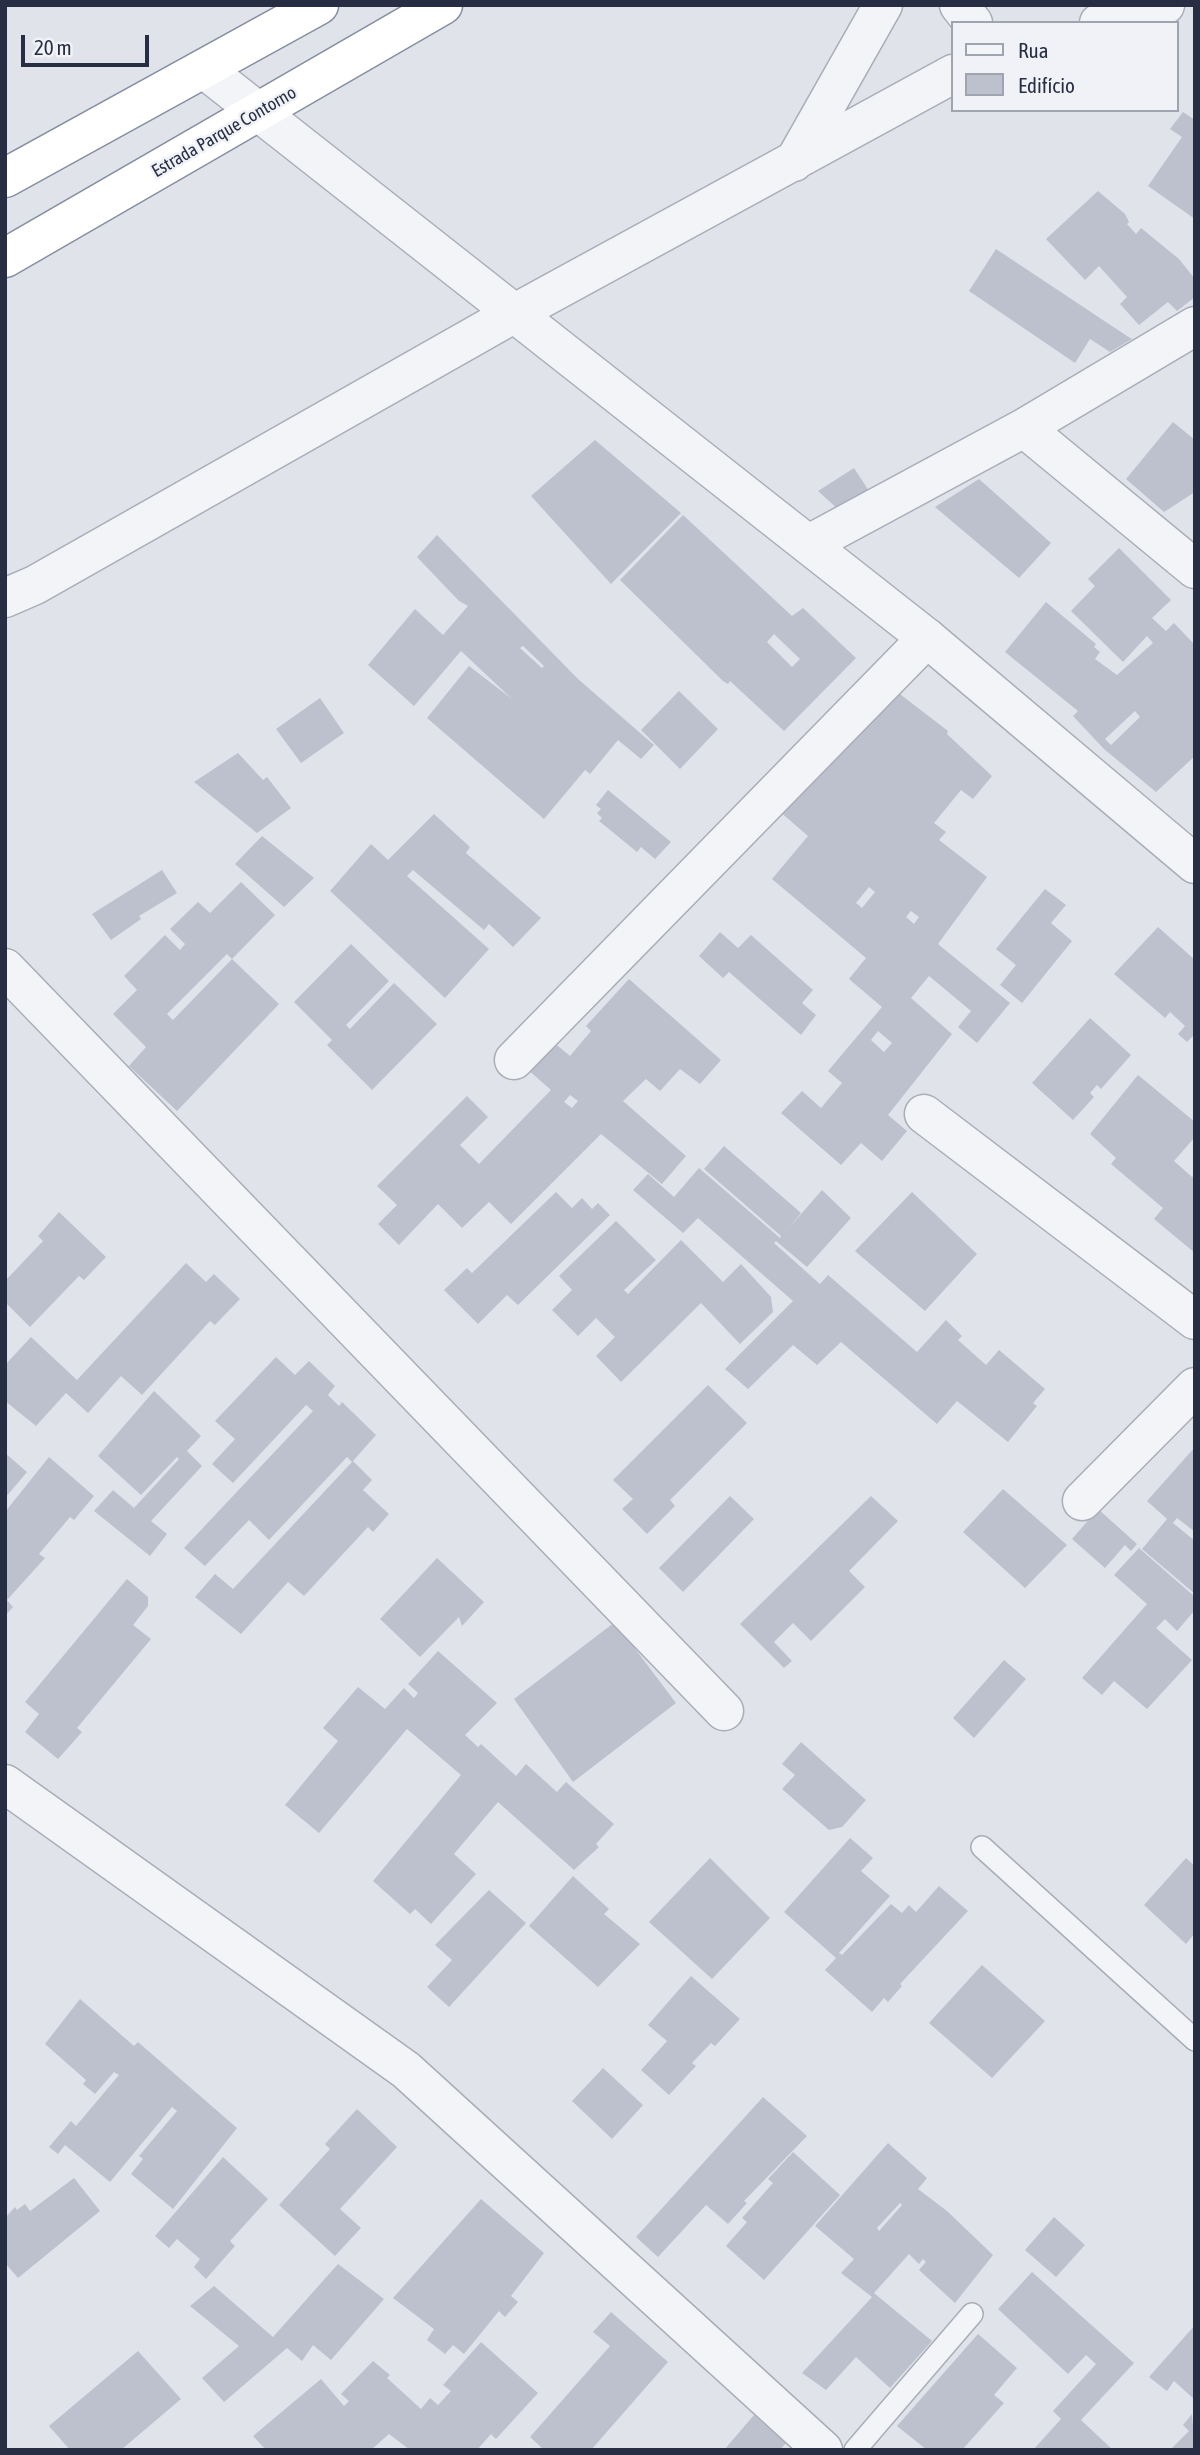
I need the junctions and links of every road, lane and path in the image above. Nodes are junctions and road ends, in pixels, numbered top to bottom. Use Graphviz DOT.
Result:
graph roads {
  1 [pos="319,5"];
  2 [pos="443,5"];
  3 [pos="883,5"];
  4 [pos="959,5"];
  5 [pos="1165,5"];
  6 [pos="971,21"];
  7 [pos="1106,21"];
  8 [pos="204,69"];
  9 [pos="951,75"];
  10 [pos="260,111"];
  11 [pos="793,163"];
  12 [pos="5,178"];
  13 [pos="5,258"];
  14 [pos="515,313"];
  15 [pos="1195,326"];
  16 [pos="1024,428"];
  17 [pos="808,544"];
  18 [pos="1195,569"];
  19 [pos="5,598"];
  20 [pos="927,638"];
  21 [pos="1195,864"];
  22 [pos="5,968"];
  23 [pos="514,1060"];
  24 [pos="923,1114"];
  25 [pos="1195,1321"];
  26 [pos="1195,1387"];
  27 [pos="1082,1501"];
  28 [pos="724,1711"];
  29 [pos="5,1784"];
  30 [pos="982,1847"];
  31 [pos="1195,2040"];
  32 [pos="972,2314"];
  33 [pos="823,2450"];
  34 [pos="855,2450"];
  1 -- 8 [label="highway"];
  2 -- 10 [label="highway, Estrada Parque Contorno"];
  3 -- 11 [label="street"];
  4 -- 6 [label="street"];
  5 -- 7 [label="street"];
  8 -- 10 [label="street"];
  8 -- 12 [label="highway"];
  9 -- 11 [label="street"];
  10 -- 13 [label="highway, Estrada Parque Contorno"];
  10 -- 14 [label="street"];
  11 -- 14 [label="street"];
  14 -- 17 [label="street"];
  14 -- 19 [label="street"];
  15 -- 16 [label="street"];
  16 -- 17 [label="street"];
  16 -- 18 [label="street"];
  17 -- 20 [label="street"];
  20 -- 21 [label="street"];
  20 -- 23 [label="street"];
  22 -- 28 [label="street"];
  24 -- 25 [label="street"];
  26 -- 27 [label="street"];
  29 -- 33 [label="street"];
  30 -- 31 [label="lane"];
  32 -- 34 [label="lane"];
}
